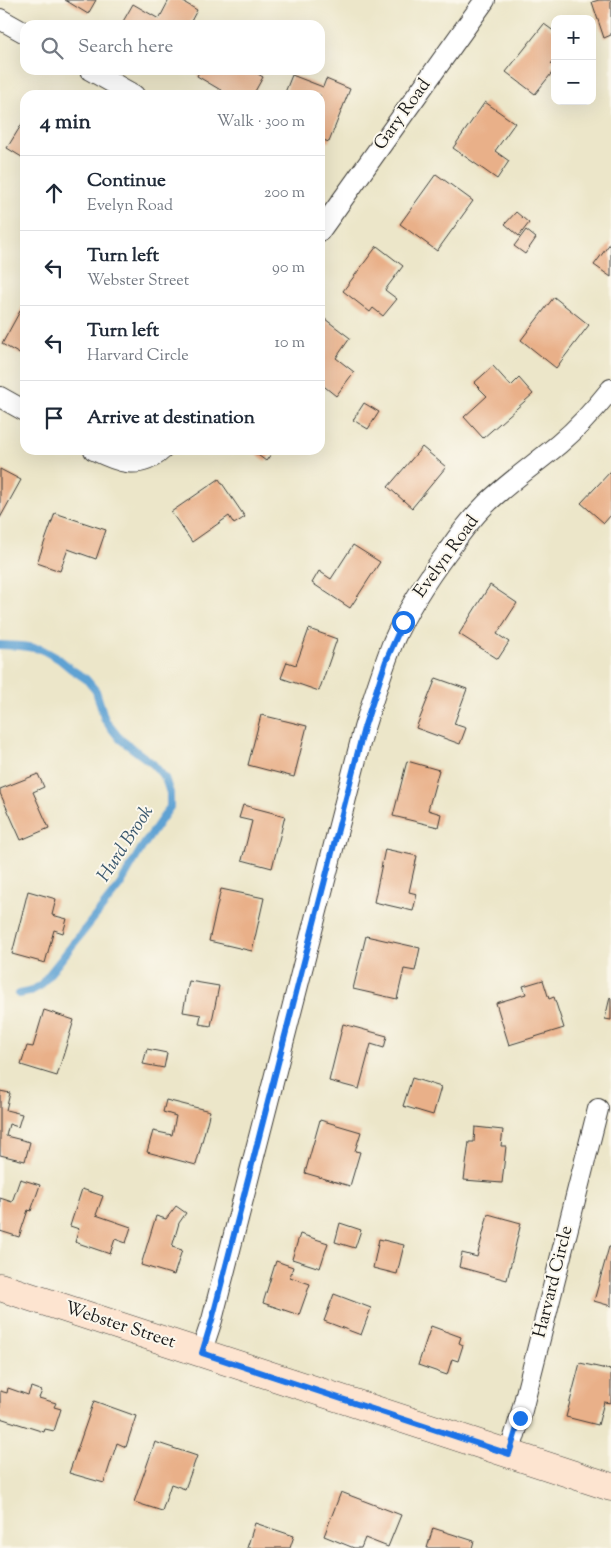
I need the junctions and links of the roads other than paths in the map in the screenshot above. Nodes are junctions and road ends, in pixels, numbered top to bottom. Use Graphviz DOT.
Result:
graph roads {
  1 [pos="485,0"];
  2 [pos="0,19"];
  3 [pos="20,30"];
  4 [pos="99,75"];
  5 [pos="125,90"];
  6 [pos="327,207"];
  7 [pos="611,389"];
  8 [pos="0,397"];
  9 [pos="20,408"];
  10 [pos="105,455"];
  11 [pos="155,455"];
  12 [pos="598,1109"];
  13 [pos="0,1287"];
  14 [pos="202,1353"];
  15 [pos="509,1454"];
  16 [pos="611,1487"];
  1 -- 6 [label="street, Gary Road"];
  2 -- 3 [label="street"];
  4 -- 5 [label="street"];
  7 -- 14 [label="street, Evelyn Road"];
  8 -- 9 [label="street"];
  10 -- 11 [label="street"];
  12 -- 15 [label="street, Harvard Circle"];
  13 -- 14 [label="street, Webster Street"];
  14 -- 15 [label="street, Webster Street"];
  15 -- 16 [label="street, Webster Street"];
}
